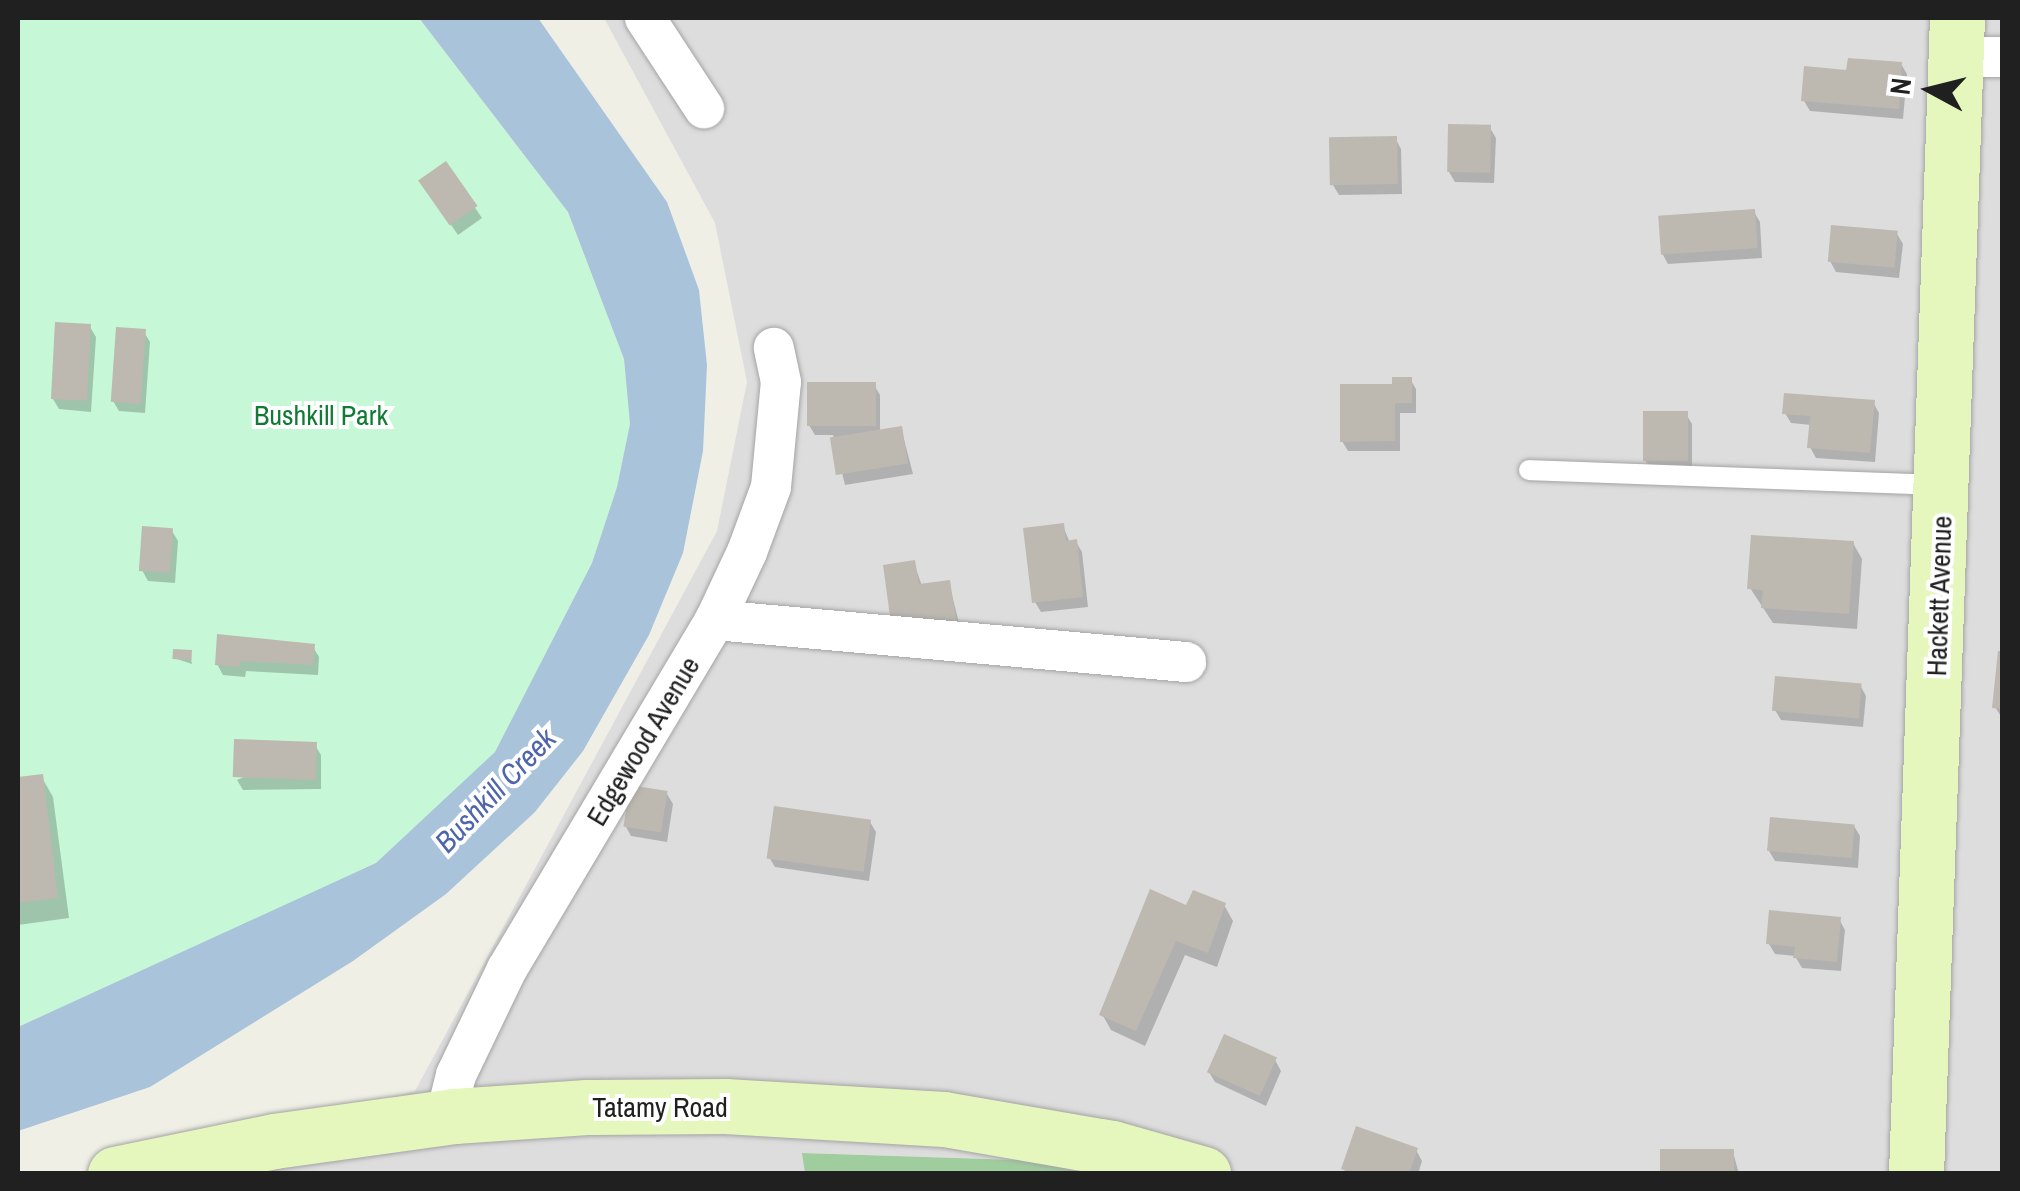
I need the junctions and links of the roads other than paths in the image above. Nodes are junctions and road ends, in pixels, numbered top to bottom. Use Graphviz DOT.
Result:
graph roads {
  1 [pos="645,18"];
  2 [pos="1972,44"];
  3 [pos="704,108"];
  4 [pos="774,348"];
  5 [pos="1529,470"];
  6 [pos="1944,486"];
  7 [pos="714,620"];
  8 [pos="1186,662"];
  9 [pos="454,1116"];
  10 [pos="114,1174"];
  11 [pos="1204,1174"];
  12 [pos="1916,1174"];
  1 -- 3 [label="street"];
  2 -- 6 [label="main road, Hackett Avenue"];
  4 -- 7 [label="street, Edgewood Avenue"];
  5 -- 6 [label="lane"];
  6 -- 12 [label="main road, Hackett Avenue"];
  7 -- 8 [label="street"];
  7 -- 9 [label="street, Edgewood Avenue"];
  9 -- 10 [label="main road, Tatamy Road"];
  9 -- 11 [label="main road, Tatamy Road"];
}
